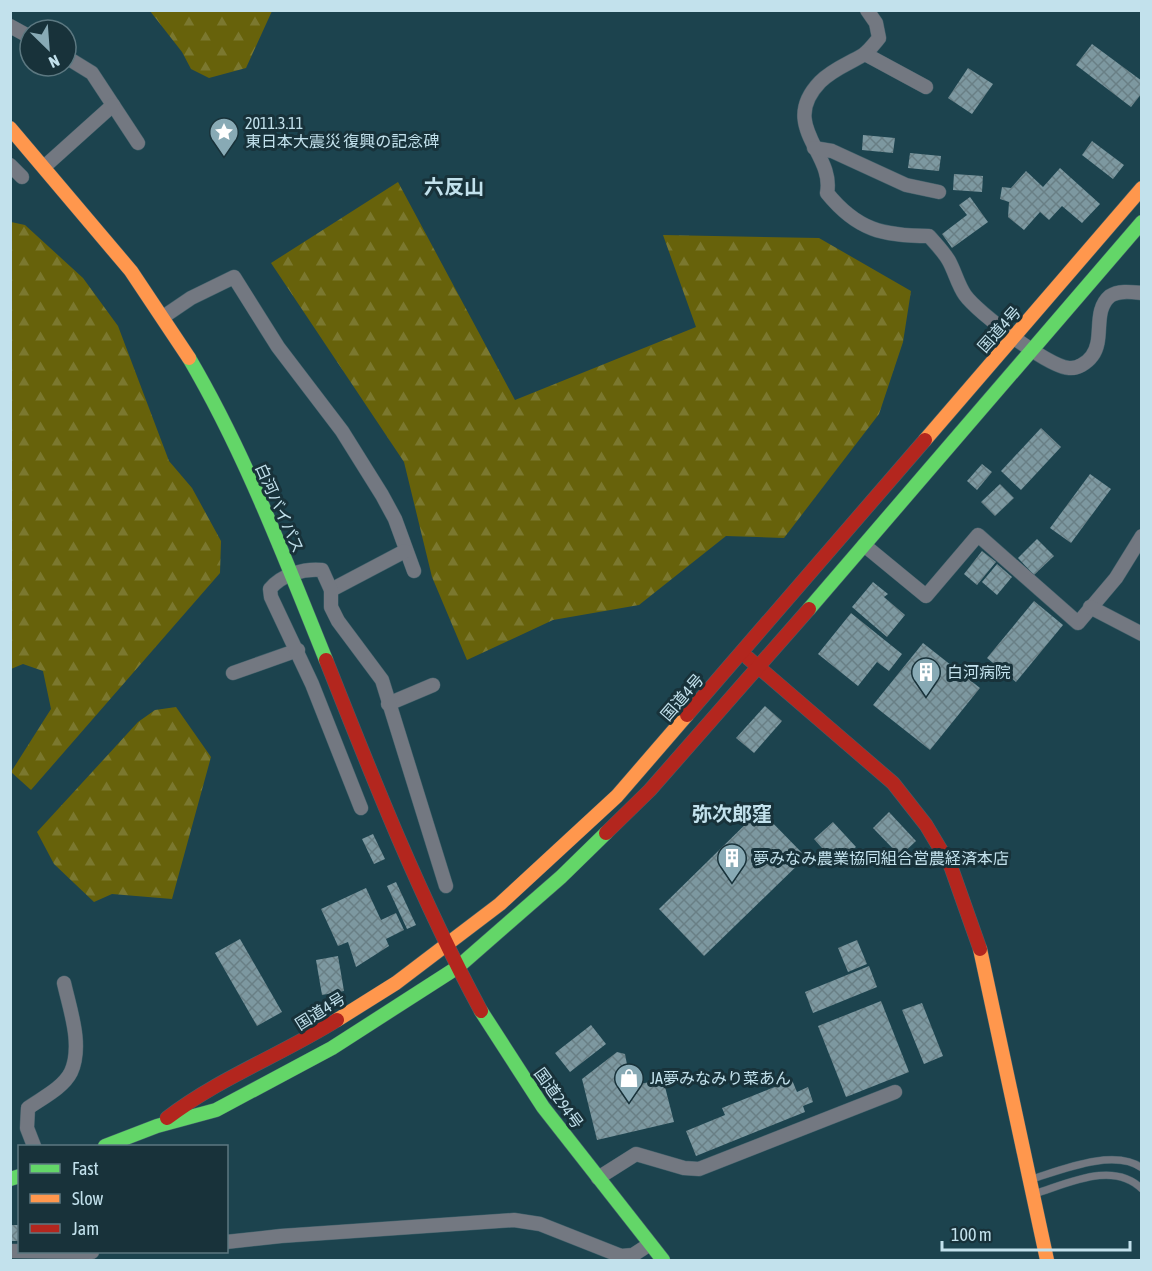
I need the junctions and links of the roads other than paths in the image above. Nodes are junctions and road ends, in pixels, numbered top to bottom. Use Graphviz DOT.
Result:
graph roads {
  1 [pos="867,10"];
  2 [pos="865,54"];
  3 [pos="78,64"];
  4 [pos="926,87"];
  5 [pos="113,105"];
  6 [pos="10,128"];
  7 [pos="138,143"];
  8 [pos="814,148"];
  9 [pos="10,165"];
  10 [pos="44,167"];
  11 [pos="22,177"];
  12 [pos="1142,188"];
  13 [pos="939,192"];
  14 [pos="1142,222"];
  15 [pos="1142,293"];
  16 [pos="163,317"];
  17 [pos="1013,338"];
  18 [pos="1032,348"];
  19 [pos="1142,536"];
  20 [pos="864,545"];
  21 [pos="405,550"];
  22 [pos="414,571"];
  23 [pos="291,575"];
  24 [pos="331,590"];
  25 [pos="1090,607"];
  26 [pos="1142,634"];
  27 [pos="298,650"];
  28 [pos="742,654"];
  29 [pos="759,668"];
  30 [pos="233,673"];
  31 [pos="433,685"];
  32 [pos="388,704"];
  33 [pos="361,808"];
  34 [pos="446,886"];
  35 [pos="447,943"];
  36 [pos="458,967"];
  37 [pos="64,983"];
  38 [pos="895,1092"];
  39 [pos="157,1126"];
  40 [pos="34,1145"];
  41 [pos="108,1145"];
  42 [pos="1142,1168"];
  43 [pos="598,1178"];
  44 [pos="1030,1180"];
  45 [pos="1142,1189"];
  46 [pos="1033,1194"];
  47 [pos="228,1242"];
  48 [pos="650,1244"];
  49 [pos="663,1260"];
  50 [pos="1047,1260"];
  1 -- 2 [label="street"];
  2 -- 4 [label="street"];
  2 -- 8 [label="street"];
  3 -- 5 [label="street"];
  5 -- 7 [label="street"];
  5 -- 10 [label="street"];
  6 -- 10 [label="main road, 白河バイパス"];
  8 -- 13 [label="street"];
  8 -- 17 [label="street"];
  9 -- 11 [label="street"];
  10 -- 16 [label="main road, 白河バイパス"];
  12 -- 17 [label="main road, 国道4号"];
  14 -- 18 [label="main road, 国道4号"];
  15 -- 18 [label="street"];
  16 -- 21 [label="street"];
  16 -- 23 [label="main road, 白河バイパス"];
  17 -- 18 [label="street"];
  17 -- 28 [label="main road, 国道4号"];
  18 -- 20 [label="main road, 国道4号"];
  19 -- 25 [label="street"];
  20 -- 25 [label="street"];
  20 -- 29 [label="main road, 国道4号"];
  21 -- 22 [label="street"];
  21 -- 24 [label="street"];
  23 -- 24 [label="street"];
  23 -- 27 [label="street"];
  23 -- 35 [label="main road, 白河バイパス"];
  24 -- 32 [label="street"];
  25 -- 26 [label="street"];
  27 -- 30 [label="street"];
  27 -- 33 [label="street"];
  28 -- 29 [label="main road"];
  28 -- 35 [label="main road, 国道4号"];
  29 -- 36 [label="main road, 国道4号"];
  29 -- 44 [label="main road"];
  31 -- 32 [label="street"];
  32 -- 34 [label="street"];
  35 -- 36 [label="main road, 国道294号"];
  35 -- 39 [label="main road, 国道4号"];
  36 -- 39 [label="main road, 国道4号"];
  36 -- 43 [label="main road, 国道294号"];
  37 -- 40 [label="street"];
  38 -- 43 [label="street"];
  39 -- 41 [label="main road, 国道4号"];
  42 -- 44 [label="lane"];
  43 -- 48 [label="main road, 国道294号"];
  44 -- 46 [label="main road"];
  45 -- 46 [label="lane"];
  46 -- 50 [label="main road"];
  47 -- 48 [label="street"];
  48 -- 49 [label="main road, 国道294号"];
}
